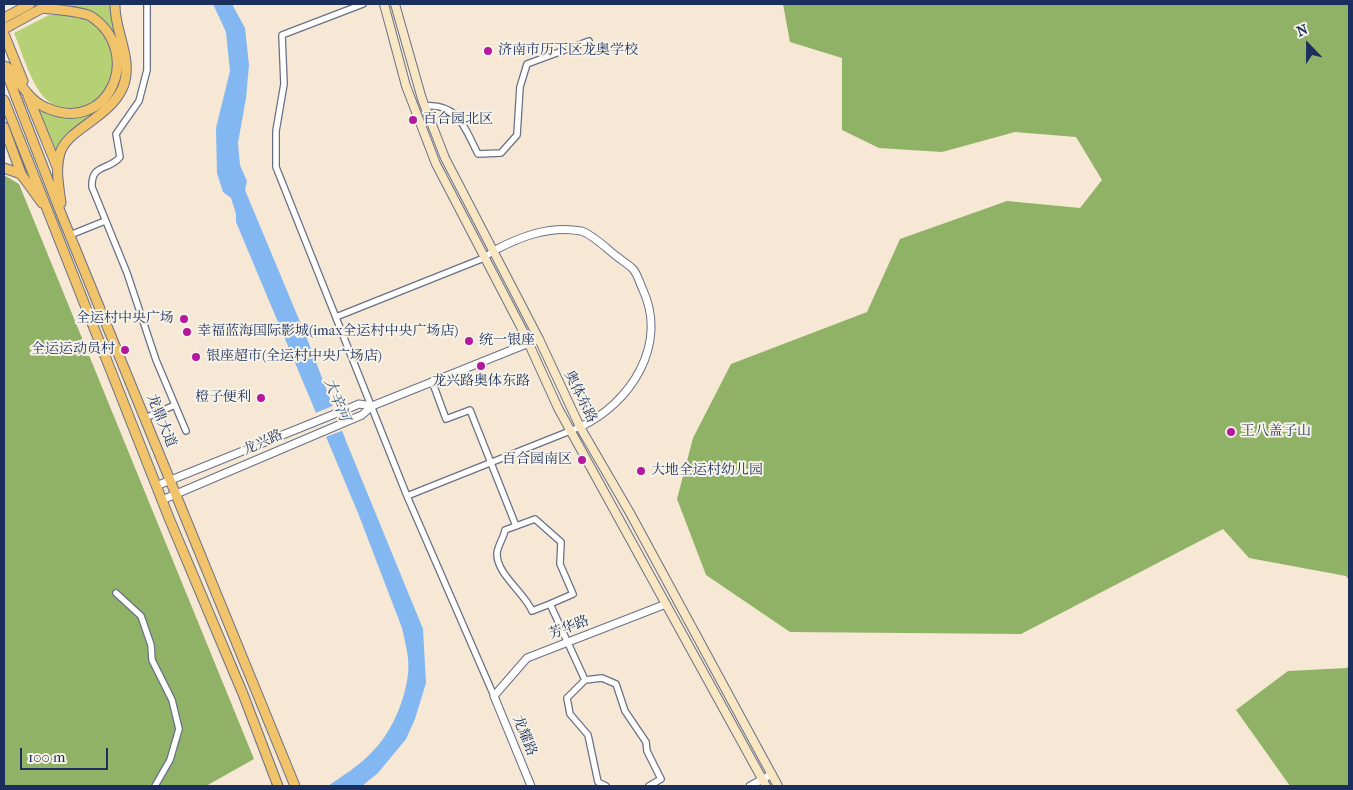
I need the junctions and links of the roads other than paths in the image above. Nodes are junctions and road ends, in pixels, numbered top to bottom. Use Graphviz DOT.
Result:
graph roads {
  1 [pos="30,4"];
  2 [pos="114,4"];
  3 [pos="146,4"];
  4 [pos="363,4"];
  5 [pos="384,4"];
  6 [pos="395,4"];
  7 [pos="47,6"];
  8 [pos="4,18"];
  9 [pos="4,29"];
  10 [pos="4,34"];
  11 [pos="589,41"];
  12 [pos="4,64"];
  13 [pos="28,94"];
  14 [pos="4,100"];
  15 [pos="425,106"];
  16 [pos="4,127"];
  17 [pos="4,168"];
  18 [pos="58,172"];
  19 [pos="23,177"];
  20 [pos="62,216"];
  21 [pos="52,219"];
  22 [pos="105,221"];
  23 [pos="70,234"];
  24 [pos="493,250"];
  25 [pos="484,258"];
  26 [pos="336,317"];
  27 [pos="539,339"];
  28 [pos="528,343"];
  29 [pos="432,381"];
  30 [pos="175,405"];
  31 [pos="372,406"];
  32 [pos="145,418"];
  33 [pos="580,427"];
  34 [pos="186,430"];
  35 [pos="571,432"];
  36 [pos="171,481"];
  37 [pos="156,486"];
  38 [pos="177,495"];
  39 [pos="407,496"];
  40 [pos="162,500"];
  41 [pos="516,526"];
  42 [pos="116,593"];
  43 [pos="550,604"];
  44 [pos="666,604"];
  45 [pos="567,642"];
  46 [pos="585,680"];
  47 [pos="494,696"];
  48 [pos="772,774"];
  49 [pos="764,783"];
  50 [pos="155,786"];
  51 [pos="278,786"];
  52 [pos="296,786"];
  53 [pos="531,786"];
  54 [pos="606,786"];
  55 [pos="650,786"];
  56 [pos="750,786"];
  57 [pos="778,786"];
  1 -- 8 [label="main road"];
  2 -- 18 [label="main road"];
  3 -- 22 [label="street"];
  4 -- 26 [label="street"];
  5 -- 25 [label="main road"];
  6 -- 15 [label="main road, 奥体东路"];
  7 -- 9 [label="main road"];
  7 -- 13 [label="main road"];
  10 -- 13 [label="main road"];
  11 -- 15 [label="street"];
  12 -- 13 [label="main road"];
  12 -- 20 [label="main road, 龙鼎大道"];
  13 -- 18 [label="main road"];
  14 -- 21 [label="main road, 龙鼎大道"];
  15 -- 24 [label="main road, 奥体东路"];
  16 -- 19 [label="main road"];
  17 -- 19 [label="main road"];
  18 -- 20 [label="main road"];
  19 -- 21 [label="main road"];
  20 -- 23 [label="main road, 龙鼎大道"];
  21 -- 37 [label="main road, 龙鼎大道"];
  22 -- 23 [label="street"];
  22 -- 30 [label="street"];
  23 -- 32 [label="main road, 龙鼎大道"];
  24 -- 25 [label="street"];
  24 -- 27 [label="main road, 奥体东路"];
  24 -- 33 [label="street"];
  25 -- 26 [label="street"];
  25 -- 28 [label="main road"];
  26 -- 31 [label="street"];
  27 -- 28 [label="street, 龙兴路"];
  27 -- 33 [label="main road, 奥体东路"];
  28 -- 29 [label="street, 龙兴路"];
  28 -- 35 [label="main road"];
  29 -- 31 [label="street, 龙兴路"];
  29 -- 41 [label="street"];
  30 -- 32 [label="street"];
  30 -- 34 [label="street"];
  31 -- 36 [label="street, 龙兴路"];
  31 -- 38 [label="street, 龙兴路"];
  31 -- 39 [label="street"];
  32 -- 36 [label="main road, 龙鼎大道"];
  33 -- 35 [label="street"];
  33 -- 48 [label="main road, 奥体东路"];
  35 -- 39 [label="street"];
  35 -- 44 [label="main road"];
  36 -- 37 [label="street, 龙兴路"];
  36 -- 38 [label="main road, 龙鼎大道"];
  37 -- 40 [label="main road, 龙鼎大道"];
  38 -- 40 [label="street, 龙兴路"];
  38 -- 52 [label="main road, 龙鼎大道"];
  39 -- 47 [label="street"];
  40 -- 51 [label="main road, 龙鼎大道"];
  41 -- 43 [label="street"];
  41 -- 43 [label="street"];
  42 -- 50 [label="street"];
  43 -- 45 [label="street"];
  44 -- 45 [label="street, 芳华路"];
  44 -- 49 [label="main road"];
  45 -- 46 [label="street"];
  45 -- 47 [label="street, 芳华路"];
  46 -- 54 [label="street"];
  46 -- 55 [label="street"];
  47 -- 53 [label="street, 龙耀路"];
  48 -- 49 [label="street"];
  48 -- 57 [label="main road, 奥体东路"];
  49 -- 56 [label="street"];
}
